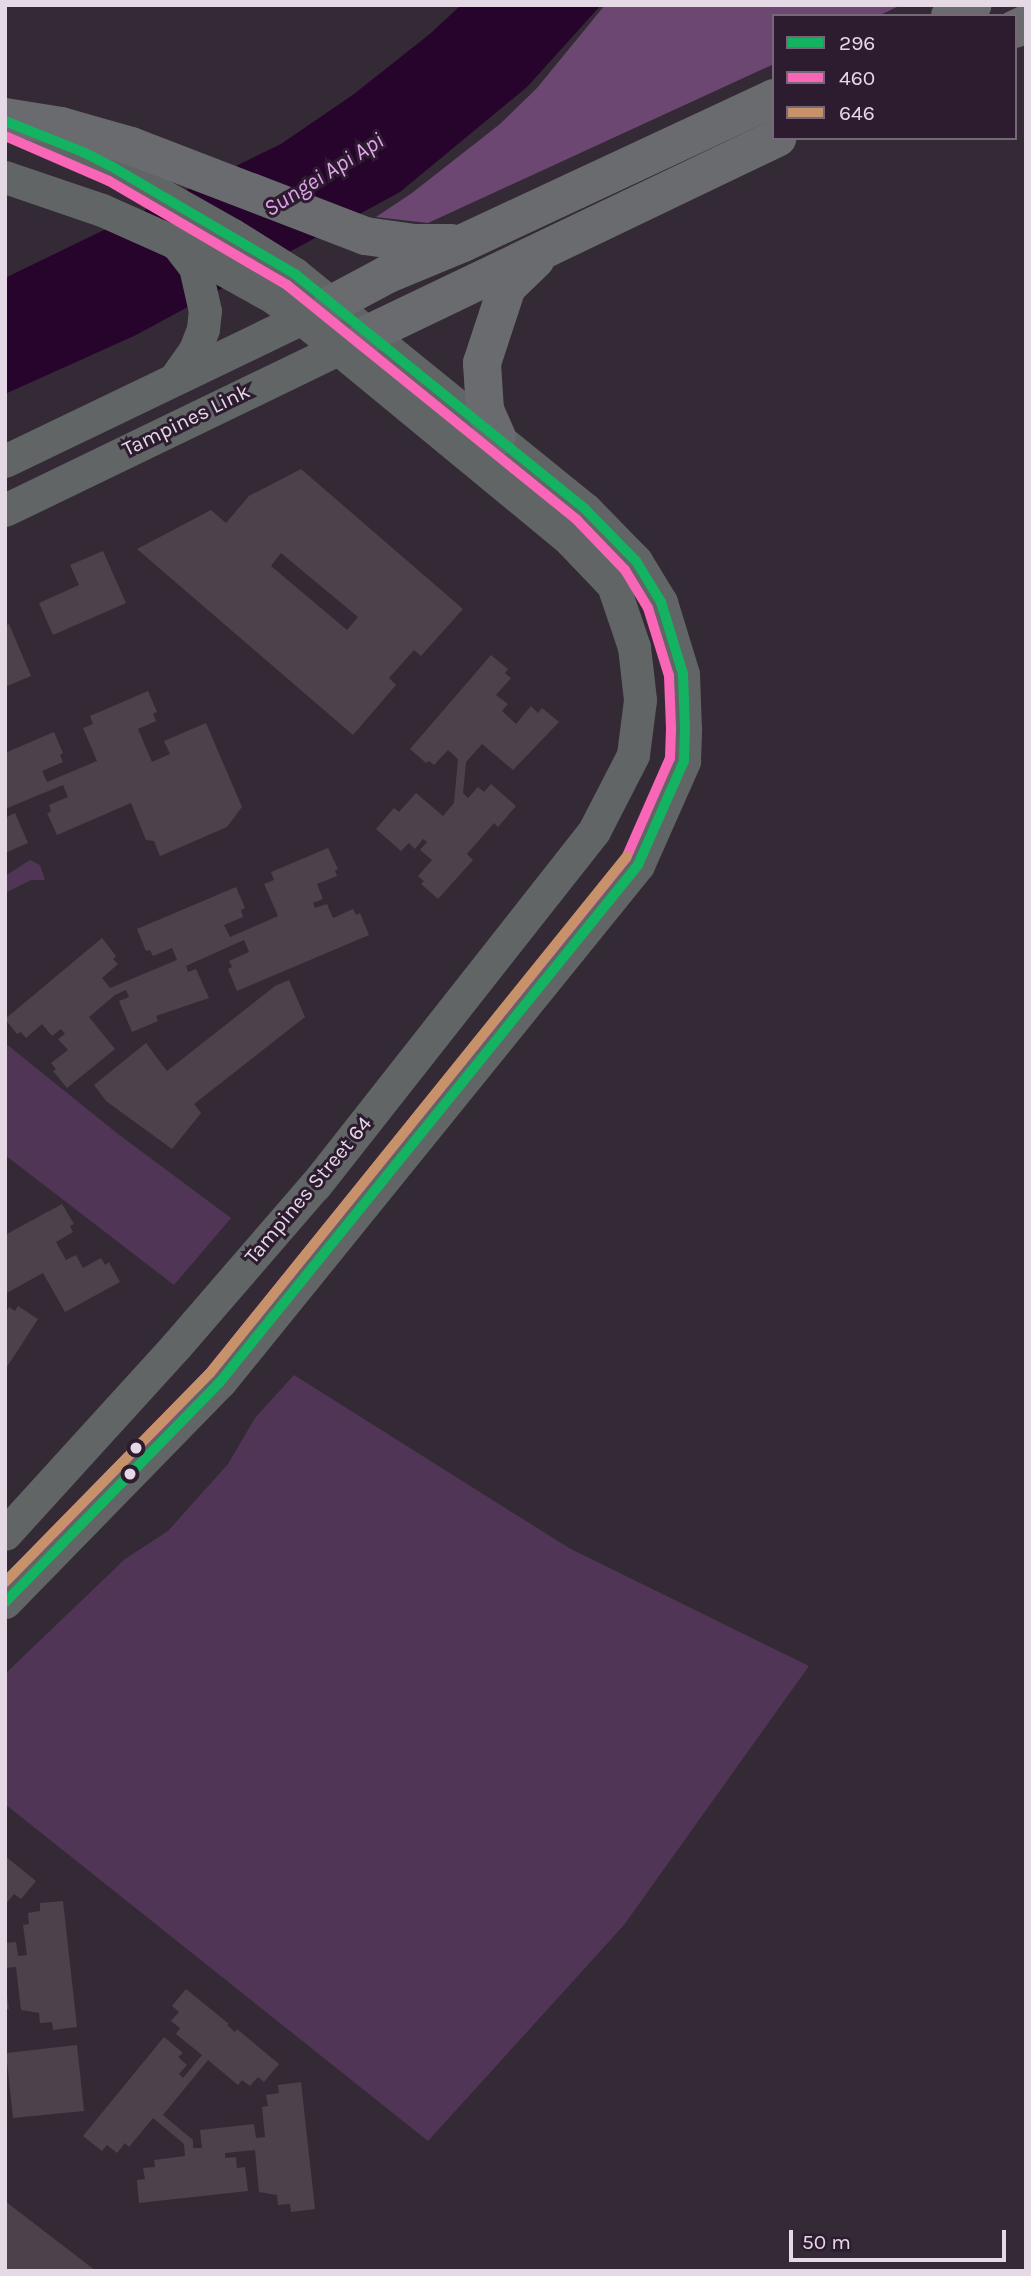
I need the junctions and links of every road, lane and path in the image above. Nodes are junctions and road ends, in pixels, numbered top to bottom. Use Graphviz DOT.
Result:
graph roads {
  1 [pos="973,5"];
  2 [pos="954,14"];
  3 [pos="772,99"];
  4 [pos="5,119"];
  5 [pos="773,140"];
  6 [pos="5,177"];
  7 [pos="174,242"];
  8 [pos="463,243"];
  9 [pos="548,248"];
  10 [pos="316,311"];
  11 [pos="353,341"];
  12 [pos="176,377"];
  13 [pos="496,438"];
  14 [pos="5,461"];
  15 [pos="5,510"];
  16 [pos="5,1534"];
  17 [pos="5,1602"];
  1 -- 2 [label="highway"];
  3 -- 8 [label="highway"];
  4 -- 8 [label="highway"];
  4 -- 10 [label="street"];
  5 -- 9 [label="highway"];
  6 -- 7 [label="street"];
  7 -- 10 [label="street"];
  7 -- 12 [label="street"];
  8 -- 10 [label="highway"];
  9 -- 11 [label="highway"];
  9 -- 13 [label="highway"];
  10 -- 11 [label="street"];
  10 -- 12 [label="street, Tampines Link"];
  11 -- 13 [label="street"];
  11 -- 15 [label="street, Tampines Link"];
  11 -- 16 [label="street, Tampines Street 64"];
  12 -- 14 [label="street, Tampines Link"];
  13 -- 17 [label="street"];
}
